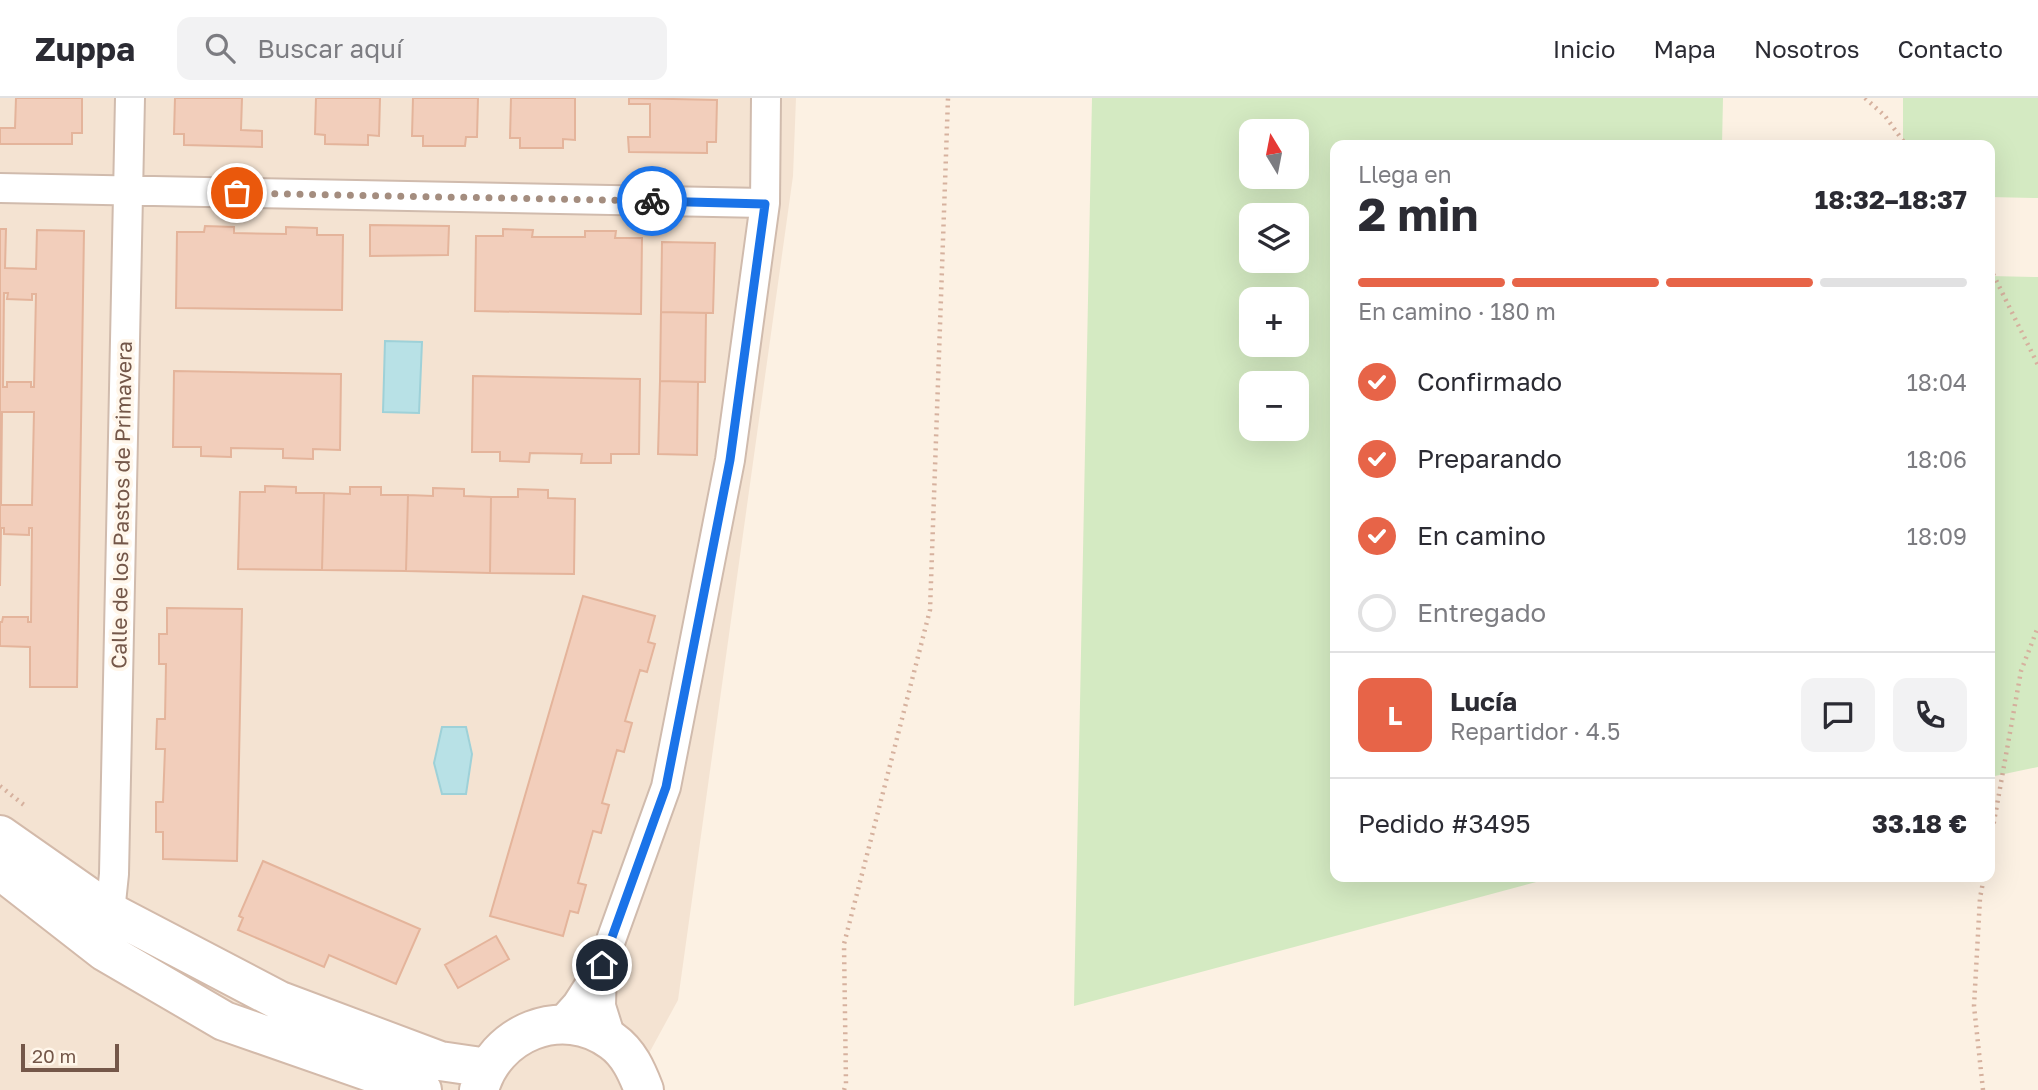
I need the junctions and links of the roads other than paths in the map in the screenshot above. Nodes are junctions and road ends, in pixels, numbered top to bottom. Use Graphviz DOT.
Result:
graph roads {
  1 [pos="130,98"];
  2 [pos="766,98"];
  3 [pos="0,188"];
  4 [pos="129,191"];
  5 [pos="765,204"];
  6 [pos="0,835"];
  7 [pos="0,870"];
  8 [pos="110,912"];
  9 [pos="602,965"];
  10 [pos="560,1023"];
  11 [pos="612,1041"];
  12 [pos="484,1079"];
  13 [pos="422,1090"];
  14 [pos="644,1090"];
  1 -- 4 [label="street, Calle de los Pastos de Primavera"];
  2 -- 5 [label="street"];
  3 -- 4 [label="street"];
  4 -- 5 [label="street"];
  4 -- 8 [label="street, Calle de los Pastos de Primavera"];
  5 -- 9 [label="street"];
  6 -- 8 [label="street"];
  7 -- 13 [label="street"];
  8 -- 12 [label="street"];
  9 -- 10 [label="street"];
  9 -- 11 [label="street"];
  10 -- 11 [label="street"];
  10 -- 12 [label="street"];
  11 -- 14 [label="street"];
}
